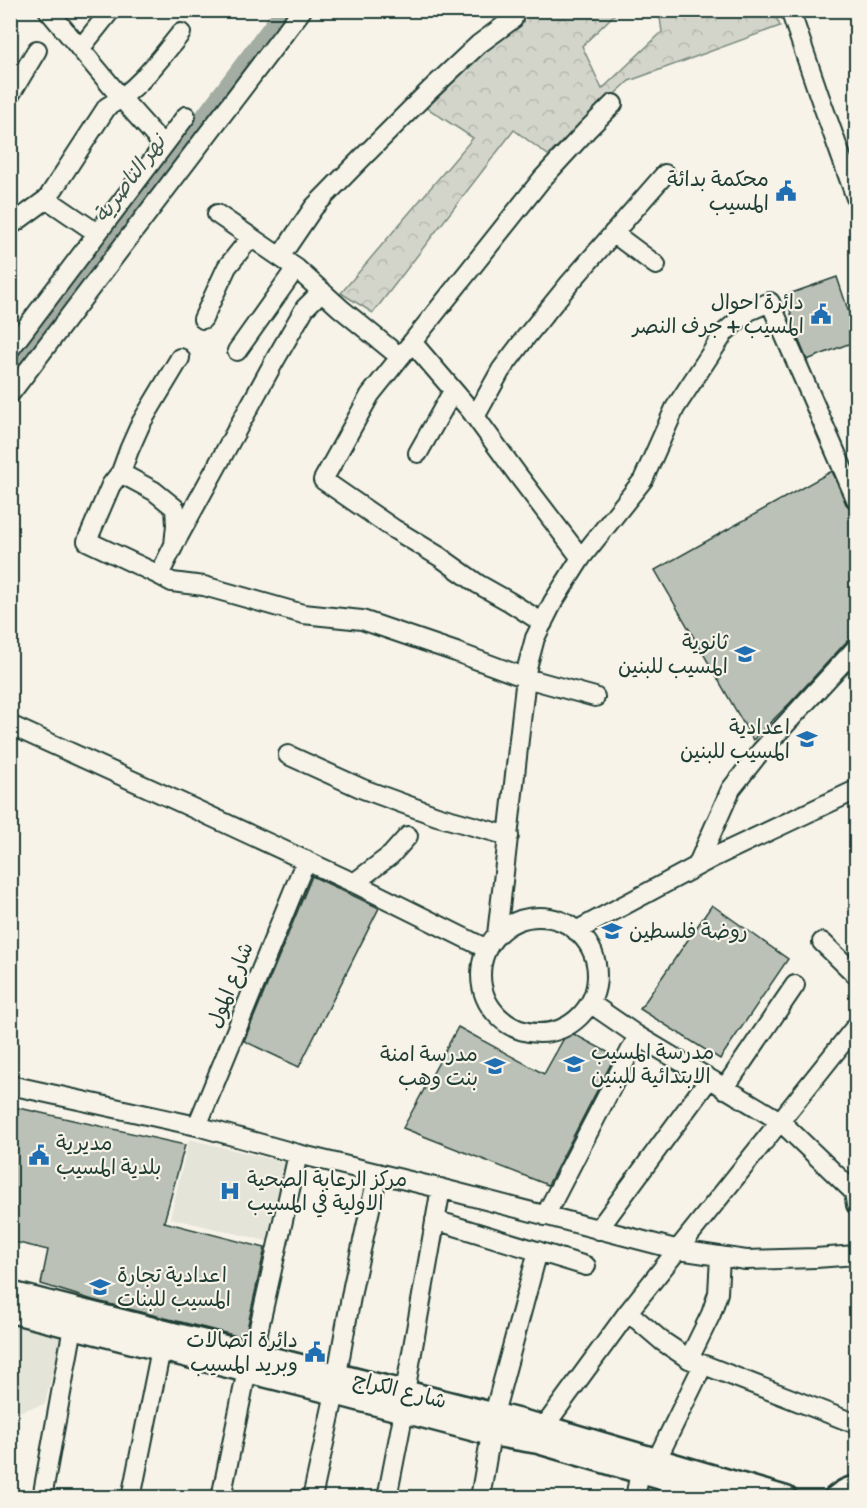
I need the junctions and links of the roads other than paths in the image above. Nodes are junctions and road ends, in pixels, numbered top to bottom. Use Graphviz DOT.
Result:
graph roads {
  1 [pos="48,10"];
  2 [pos="111,10"];
  3 [pos="302,10"];
  4 [pos="790,10"];
  5 [pos="513,19"];
  6 [pos="181,33"];
  7 [pos="80,49"];
  8 [pos="37,50"];
  9 [pos="10,94"];
  10 [pos="122,99"];
  11 [pos="613,104"];
  12 [pos="186,116"];
  13 [pos="163,145"];
  14 [pos="665,174"];
  15 [pos="856,198"];
  16 [pos="47,199"];
  17 [pos="217,214"];
  18 [pos="10,226"];
  19 [pos="97,233"];
  20 [pos="613,233"];
  21 [pos="250,237"];
  22 [pos="280,257"];
  23 [pos="656,265"];
  24 [pos="296,268"];
  25 [pos="322,291"];
  26 [pos="202,319"];
  27 [pos="412,342"];
  28 [pos="10,349"];
  29 [pos="237,351"];
  30 [pos="400,357"];
  31 [pos="180,358"];
  32 [pos="453,391"];
  33 [pos="10,394"];
  34 [pos="475,417"];
  35 [pos="418,453"];
  36 [pos="850,467"];
  37 [pos="121,472"];
  38 [pos="856,499"];
  39 [pos="174,545"];
  40 [pos="581,558"];
  41 [pos="159,575"];
  42 [pos="543,623"];
  43 [pos="856,648"];
  44 [pos="526,678"];
  45 [pos="595,697"];
  46 [pos="10,725"];
  47 [pos="288,754"];
  48 [pos="856,790"];
  49 [pos="408,836"];
  50 [pos="509,836"];
  51 [pos="306,860"];
  52 [pos="697,866"];
  53 [pos="354,883"];
  54 [pos="576,931"];
  55 [pos="492,942"];
  56 [pos="822,942"];
  57 [pos="856,975"];
  58 [pos="795,985"];
  59 [pos="590,1003"];
  60 [pos="856,1026"];
  61 [pos="638,1036"];
  62 [pos="716,1084"];
  63 [pos="10,1085"];
  64 [pos="780,1121"];
  65 [pos="197,1126"];
  66 [pos="298,1154"];
  67 [pos="378,1173"];
  68 [pos="441,1188"];
  69 [pos="856,1205"];
  70 [pos="545,1216"];
  71 [pos="435,1220"];
  72 [pos="598,1230"];
  73 [pos="678,1250"];
  74 [pos="538,1251"];
  75 [pos="856,1255"];
  76 [pos="720,1257"];
  77 [pos="586,1266"];
  78 [pos="10,1293"];
  79 [pos="10,1311"];
  80 [pos="628,1312"];
  81 [pos="73,1327"];
  82 [pos="161,1349"];
  83 [pos="250,1362"];
  84 [pos="696,1362"];
  85 [pos="336,1383"];
  86 [pos="405,1401"];
  87 [pos="493,1424"];
  88 [pos="856,1425"];
  89 [pos="541,1435"];
  90 [pos="649,1466"];
  91 [pos="856,1488"];
  92 [pos="693,1493"];
  93 [pos="42,1497"];
  94 [pos="131,1497"];
  95 [pos="221,1497"];
  96 [pos="312,1497"];
  97 [pos="387,1497"];
  98 [pos="480,1497"];
  99 [pos="635,1497"];
  100 [pos="730,1497"];
  101 [pos="786,1497"];
  102 [pos="835,1497"];
  1 -- 7 [label="street"];
  2 -- 7 [label="street"];
  3 -- 33 [label="street"];
  4 -- 15 [label="street"];
  5 -- 22 [label="street"];
  6 -- 10 [label="street"];
  7 -- 10 [label="street"];
  8 -- 9 [label="street"];
  10 -- 13 [label="street"];
  10 -- 16 [label="street"];
  11 -- 27 [label="street"];
  12 -- 13 [label="street"];
  13 -- 19 [label="street"];
  14 -- 20 [label="street"];
  16 -- 18 [label="street"];
  16 -- 19 [label="street"];
  17 -- 21 [label="street"];
  19 -- 28 [label="street"];
  20 -- 23 [label="street"];
  20 -- 34 [label="street"];
  21 -- 22 [label="street"];
  21 -- 26 [label="street"];
  22 -- 24 [label="street"];
  24 -- 25 [label="street"];
  24 -- 29 [label="street"];
  25 -- 30 [label="street"];
  25 -- 39 [label="street"];
  27 -- 30 [label="street"];
  27 -- 32 [label="street"];
  30 -- 42 [label="street"];
  31 -- 37 [label="street"];
  32 -- 34 [label="street"];
  32 -- 35 [label="street"];
  34 -- 40 [label="street"];
  36 -- 38 [label="street"];
  36 -- 40 [label="street"];
  37 -- 39 [label="street"];
  37 -- 41 [label="street"];
  39 -- 41 [label="street"];
  40 -- 42 [label="street"];
  41 -- 44 [label="street"];
  42 -- 44 [label="street"];
  43 -- 52 [label="street"];
  44 -- 45 [label="street"];
  44 -- 50 [label="street"];
  46 -- 51 [label="street"];
  47 -- 50 [label="street"];
  48 -- 52 [label="street"];
  49 -- 53 [label="street"];
  50 -- 55 [label="street"];
  51 -- 53 [label="street"];
  51 -- 65 [label="street, شارع المول"];
  52 -- 54 [label="street"];
  53 -- 55 [label="street"];
  54 -- 55 [label="street"];
  54 -- 59 [label="street"];
  55 -- 59 [label="street"];
  56 -- 57 [label="street"];
  58 -- 62 [label="street"];
  59 -- 61 [label="street"];
  60 -- 64 [label="street"];
  61 -- 62 [label="street"];
  61 -- 70 [label="street"];
  62 -- 64 [label="street"];
  62 -- 72 [label="street"];
  63 -- 65 [label="street"];
  64 -- 69 [label="street"];
  64 -- 73 [label="street"];
  65 -- 66 [label="street"];
  66 -- 67 [label="street"];
  66 -- 83 [label="street"];
  67 -- 68 [label="street"];
  67 -- 85 [label="street"];
  68 -- 70 [label="street"];
  68 -- 71 [label="street"];
  70 -- 72 [label="street"];
  71 -- 74 [label="street"];
  71 -- 86 [label="street"];
  72 -- 73 [label="street"];
  73 -- 76 [label="street"];
  73 -- 80 [label="street"];
  74 -- 77 [label="street"];
  74 -- 87 [label="street"];
  75 -- 76 [label="street"];
  76 -- 84 [label="street"];
  78 -- 83 [label="main road, شارع الكراج"];
  79 -- 81 [label="main road, شارع الكراج"];
  80 -- 84 [label="street"];
  80 -- 89 [label="street"];
  81 -- 82 [label="main road, شارع الكراج"];
  81 -- 93 [label="street"];
  82 -- 83 [label="main road, شارع الكراج"];
  82 -- 94 [label="street"];
  83 -- 85 [label="main road, شارع الكراج"];
  83 -- 95 [label="street"];
  84 -- 88 [label="street"];
  84 -- 90 [label="street"];
  85 -- 86 [label="main road, شارع الكراج"];
  85 -- 96 [label="street"];
  86 -- 87 [label="main road, شارع الكراج"];
  86 -- 97 [label="street"];
  87 -- 89 [label="main road, شارع الكراج"];
  87 -- 98 [label="street"];
  89 -- 90 [label="main road, شارع الكراج"];
  90 -- 92 [label="main road, شارع الكراج"];
  90 -- 99 [label="street"];
  90 -- 101 [label="main road, شارع الكراج"];
  91 -- 102 [label="main road"];
  92 -- 100 [label="main road, شارع الكراج"];
}
